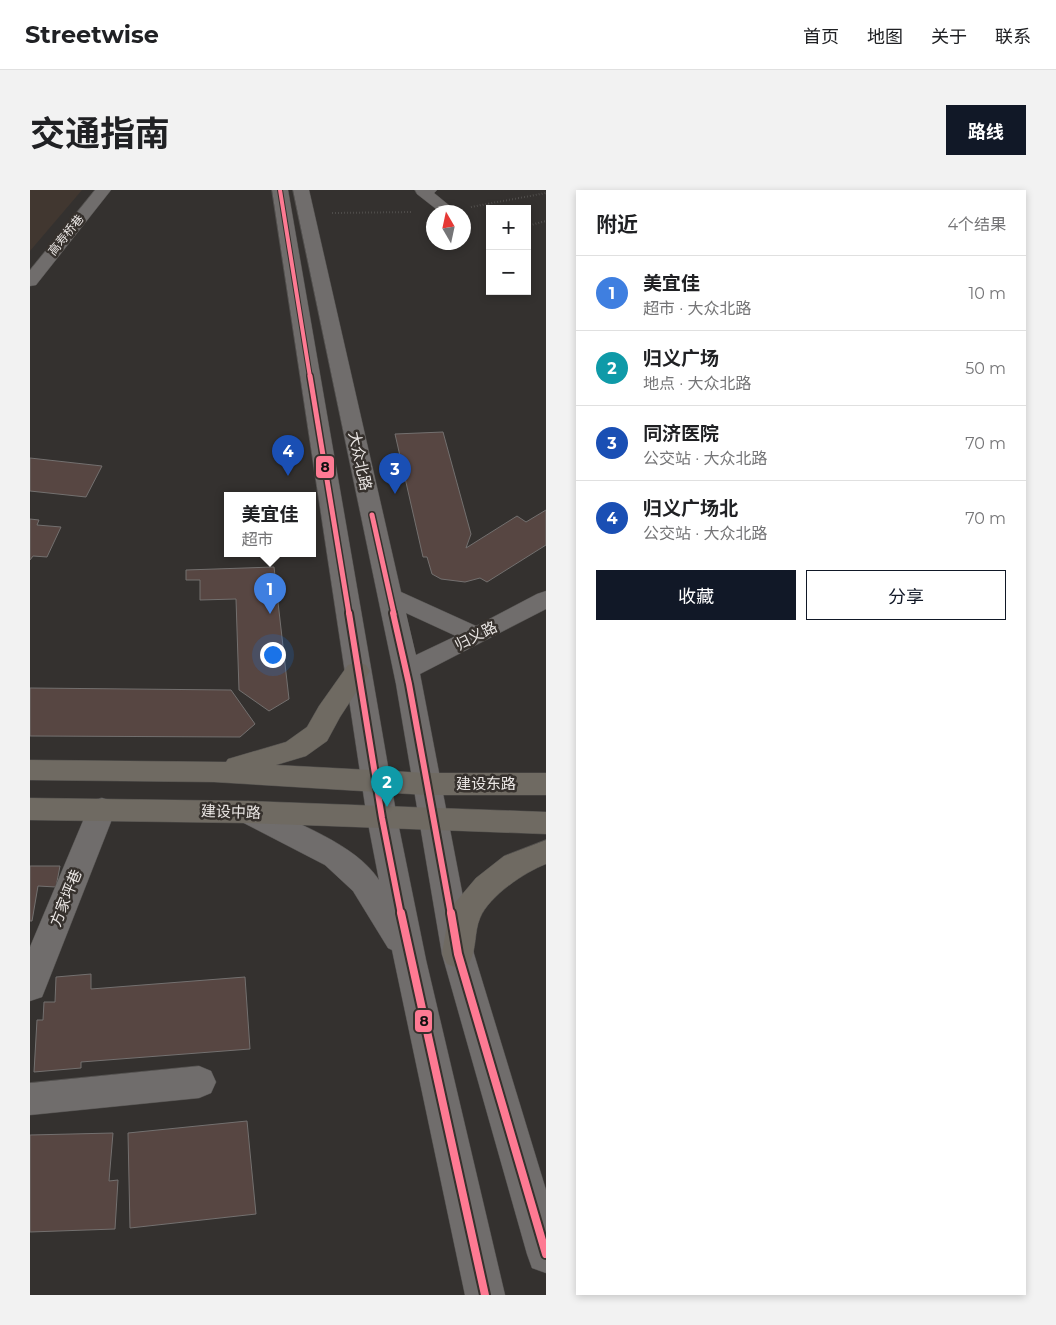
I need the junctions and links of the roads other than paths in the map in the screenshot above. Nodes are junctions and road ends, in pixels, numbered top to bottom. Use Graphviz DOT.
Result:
graph roads {
  1 [pos="103,190"];
  2 [pos="280,190"];
  3 [pos="301,190"];
  4 [pos="429,190"];
  5 [pos="440,205"];
  6 [pos="30,281"];
  7 [pos="390,596"];
  8 [pos="546,599"];
  9 [pos="546,612"];
  10 [pos="477,636"];
  11 [pos="357,671"];
  12 [pos="407,678"];
  13 [pos="30,770"];
  14 [pos="214,772"];
  15 [pos="377,780"];
  16 [pos="427,784"];
  17 [pos="546,784"];
  18 [pos="30,809"];
  19 [pos="102,809"];
  20 [pos="248,812"];
  21 [pos="382,818"];
  22 [pos="433,821"];
  23 [pos="546,823"];
  24 [pos="546,852"];
  25 [pos="458,954"];
  26 [pos="410,960"];
  27 [pos="30,987"];
  28 [pos="199,1082"];
  29 [pos="30,1099"];
  30 [pos="546,1254"];
  31 [pos="485,1295"];
  1 -- 6 [label="main road, 高寿桥巷"];
  2 -- 11 [label="main road"];
  3 -- 7 [label="main road, 大众北路"];
  4 -- 5 [label="main road"];
  7 -- 10 [label="main road"];
  7 -- 12 [label="main road, 大众北路"];
  8 -- 10 [label="main road, 归义路"];
  9 -- 12 [label="main road"];
  10 -- 12 [label="main road, 归义路"];
  11 -- 14 [label="main road"];
  11 -- 15 [label="main road"];
  12 -- 16 [label="main road, 大众北路"];
  13 -- 14 [label="main road"];
  14 -- 15 [label="main road"];
  15 -- 16 [label="main road"];
  15 -- 21 [label="main road"];
  16 -- 17 [label="main road, 建设东路"];
  16 -- 22 [label="main road, 大众北路"];
  18 -- 19 [label="main road, 建设中路"];
  19 -- 20 [label="main road, 建设中路"];
  19 -- 27 [label="main road, 方家坪巷"];
  20 -- 21 [label="main road, 建设中路"];
  20 -- 26 [label="main road"];
  21 -- 22 [label="main road, 建设中路"];
  21 -- 26 [label="main road"];
  22 -- 23 [label="main road"];
  22 -- 25 [label="main road, 大众北路"];
  24 -- 25 [label="main road"];
  25 -- 30 [label="main road, 大众北路"];
  26 -- 31 [label="main road"];
  28 -- 29 [label="main road"];
}
